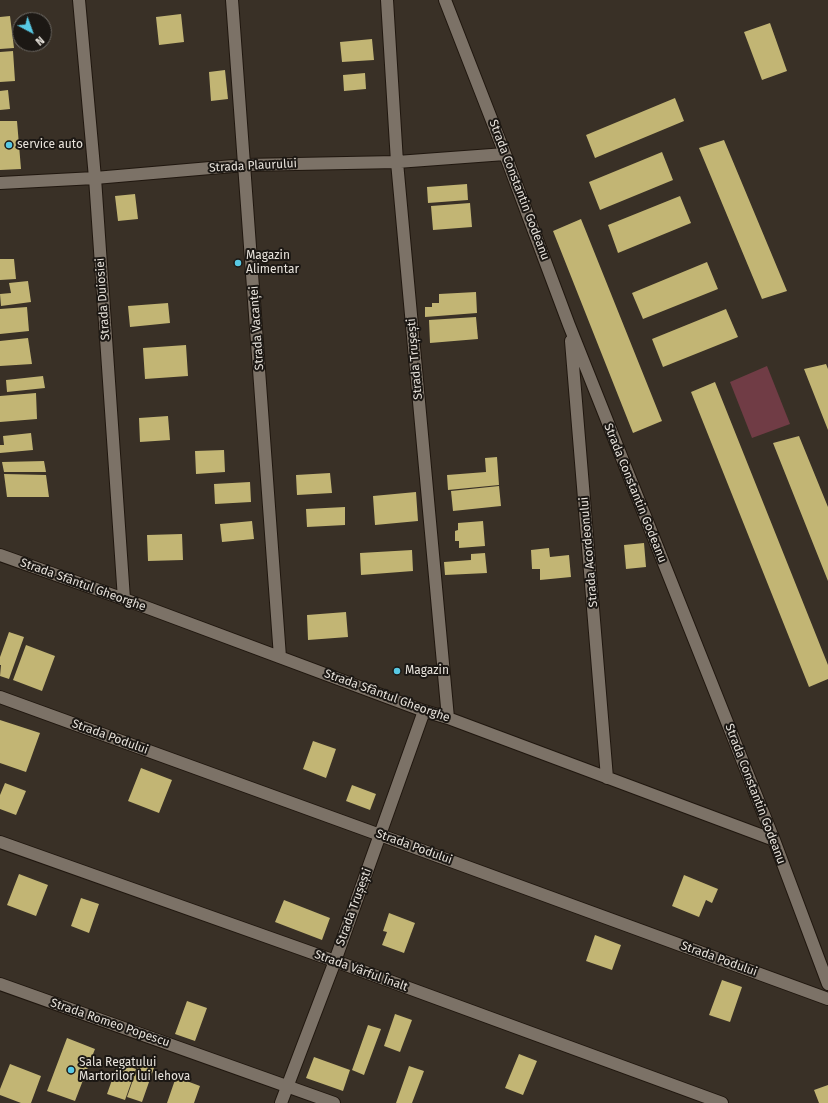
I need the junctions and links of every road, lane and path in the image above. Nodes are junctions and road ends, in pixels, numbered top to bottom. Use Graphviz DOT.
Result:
graph roads {
  1 [pos="79,0"];
  2 [pos="232,0"];
  3 [pos="387,0"];
  4 [pos="445,0"];
  5 [pos="506,154"];
  6 [pos="397,162"];
  7 [pos="245,165"];
  8 [pos="95,178"];
  9 [pos="0,183"];
  10 [pos="569,325"];
  11 [pos="0,556"];
  12 [pos="124,599"];
  13 [pos="280,657"];
  14 [pos="0,698"];
  15 [pos="424,711"];
  16 [pos="448,718"];
  17 [pos="607,778"];
  18 [pos="380,835"];
  19 [pos="774,840"];
  20 [pos="0,842"];
  21 [pos="334,961"];
  22 [pos="0,984"];
  23 [pos="828,984"];
  24 [pos="828,999"];
  25 [pos="288,1086"];
  26 [pos="281,1103"];
  27 [pos="334,1103"];
  28 [pos="722,1103"];
  1 -- 8 [label="street, Strada Duiosiei"];
  2 -- 7 [label="street, Strada Vacanței"];
  3 -- 6 [label="street, Strada Trușești"];
  4 -- 5 [label="street, Strada Constantin Godeanu"];
  5 -- 6 [label="street, Strada Plaurului"];
  5 -- 10 [label="street, Strada Constantin Godeanu"];
  6 -- 7 [label="street, Strada Plaurului"];
  6 -- 16 [label="street, Strada Trușești"];
  7 -- 8 [label="street, Strada Plaurului"];
  7 -- 13 [label="street, Strada Vacanței"];
  8 -- 9 [label="street, Strada Plaurului"];
  8 -- 12 [label="street, Strada Duiosiei"];
  10 -- 17 [label="street, Strada Acordeonului"];
  10 -- 19 [label="street, Strada Constantin Godeanu"];
  11 -- 12 [label="street, Strada Sfântul Gheorghe"];
  12 -- 13 [label="street, Strada Sfântul Gheorghe"];
  13 -- 15 [label="street, Strada Sfântul Gheorghe"];
  14 -- 18 [label="street, Strada Podului"];
  15 -- 16 [label="street, Strada Sfântul Gheorghe"];
  15 -- 18 [label="street, Strada Trușești"];
  16 -- 17 [label="street, Strada Sfântul Gheorghe"];
  17 -- 19 [label="street, Strada Sfântul Gheorghe"];
  18 -- 21 [label="street, Strada Trușești"];
  18 -- 24 [label="street, Strada Podului"];
  19 -- 23 [label="street, Strada Constantin Godeanu"];
  20 -- 21 [label="street, Strada Vârful Înalt"];
  21 -- 25 [label="street, Strada Trușești"];
  21 -- 28 [label="street, Strada Vârful Înalt"];
  22 -- 25 [label="street, Strada Romeo Popescu"];
  25 -- 26 [label="street, Strada Trușești"];
  25 -- 27 [label="street, Strada Romeo Popescu"];
}
